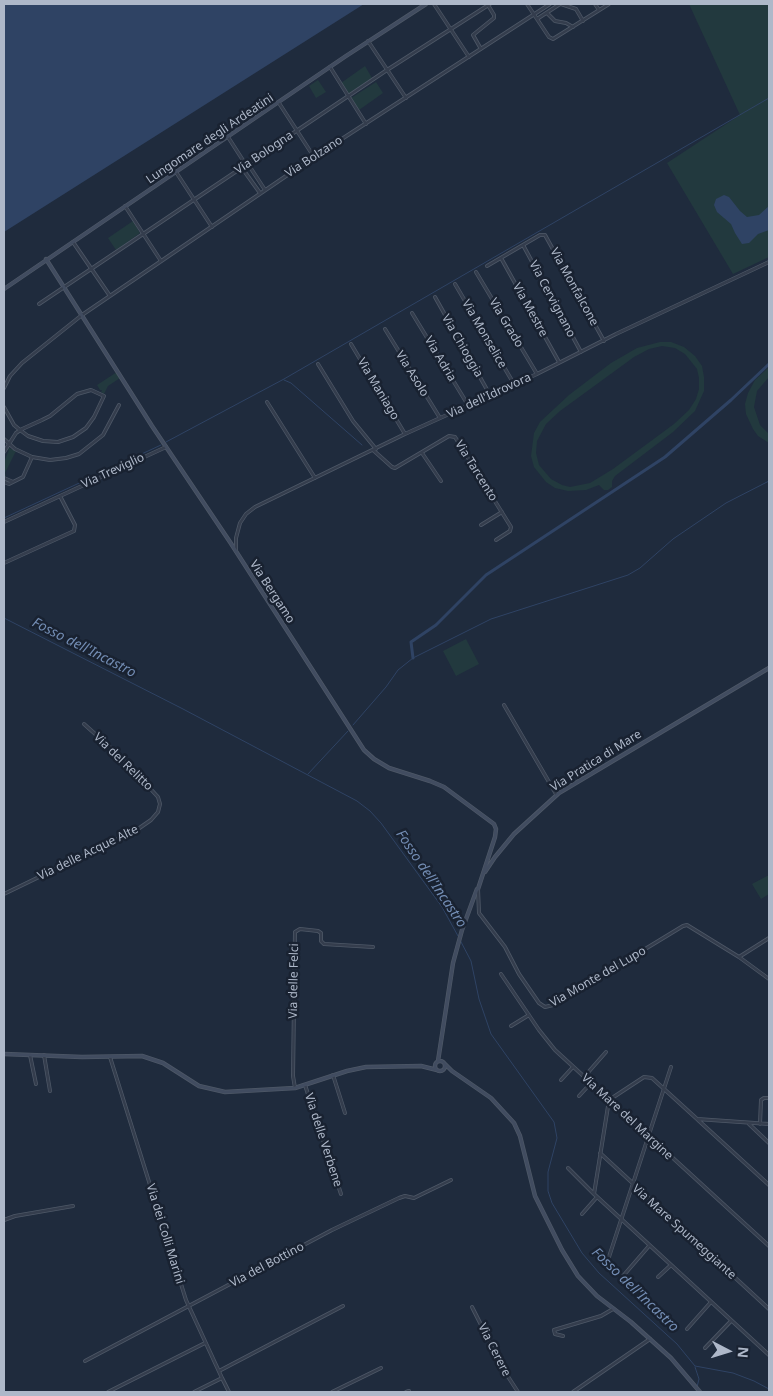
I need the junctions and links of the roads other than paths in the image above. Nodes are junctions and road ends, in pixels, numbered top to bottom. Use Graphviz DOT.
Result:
graph roads {
  1 [pos="426,4"];
  2 [pos="434,4"];
  3 [pos="489,4"];
  4 [pos="527,4"];
  5 [pos="547,4"];
  6 [pos="561,4"];
  7 [pos="595,4"];
  8 [pos="609,4"];
  9 [pos="599,10"];
  10 [pos="546,12"];
  11 [pos="534,14"];
  12 [pos="537,19"];
  13 [pos="583,21"];
  14 [pos="573,27"];
  15 [pos="451,30"];
  16 [pos="368,42"];
  17 [pos="481,49"];
  18 [pos="469,57"];
  19 [pos="330,67"];
  20 [pos="387,70"];
  21 [pos="348,96"];
  22 [pos="406,98"];
  23 [pos="279,103"];
  24 [pos="366,124"];
  25 [pos="297,131"];
  26 [pos="228,138"];
  27 [pos="314,157"];
  28 [pos="247,164"];
  29 [pos="242,168"];
  30 [pos="176,172"];
  31 [pos="265,190"];
  32 [pos="260,194"];
  33 [pos="194,200"];
  34 [pos="125,206"];
  35 [pos="212,228"];
  36 [pos="143,234"];
  37 [pos="73,242"];
  38 [pos="523,245"];
  39 [pos="501,257"];
  40 [pos="46,259"];
  41 [pos="162,262"];
  42 [pos="769,262"];
  43 [pos="487,266"];
  44 [pos="92,269"];
  45 [pos="476,272"];
  46 [pos="455,284"];
  47 [pos="64,288"];
  48 [pos="4,289"];
  49 [pos="110,296"];
  50 [pos="435,297"];
  51 [pos="39,304"];
  52 [pos="412,313"];
  53 [pos="82,315"];
  54 [pos="385,329"];
  55 [pos="604,341"];
  56 [pos="351,344"];
  57 [pos="581,352"];
  58 [pos="559,363"];
  59 [pos="318,364"];
  60 [pos="536,374"];
  61 [pos="514,384"];
  62 [pos="4,388"];
  63 [pos="490,395"];
  64 [pos="267,402"];
  65 [pos="119,405"];
  66 [pos="468,405"];
  67 [pos="4,408"];
  68 [pos="440,418"];
  69 [pos="20,430"];
  70 [pos="406,434"];
  71 [pos="4,439"];
  72 [pos="8,444"];
  73 [pos="166,447"];
  74 [pos="374,449"];
  75 [pos="4,452"];
  76 [pos="422,453"];
  77 [pos="32,457"];
  78 [pos="315,478"];
  79 [pos="4,480"];
  80 [pos="441,481"];
  81 [pos="60,496"];
  82 [pos="502,512"];
  83 [pos="4,522"];
  84 [pos="481,525"];
  85 [pos="496,540"];
  86 [pos="236,552"];
  87 [pos="4,563"];
  88 [pos="769,668"];
  89 [pos="504,705"];
  90 [pos="84,724"];
  91 [pos="556,794"];
  92 [pos="160,800"];
  93 [pos="478,889"];
  94 [pos="4,894"];
  95 [pos="769,938"];
  96 [pos="373,947"];
  97 [pos="739,957"];
  98 [pos="501,974"];
  99 [pos="769,979"];
  100 [pos="529,1015"];
  101 [pos="511,1026"];
  102 [pos="606,1052"];
  103 [pos="4,1054"];
  104 [pos="440,1054"];
  105 [pos="30,1055"];
  106 [pos="44,1055"];
  107 [pos="109,1056"];
  108 [pos="437,1062"];
  109 [pos="444,1062"];
  110 [pos="427,1066"];
  111 [pos="573,1067"];
  112 [pos="671,1067"];
  113 [pos="437,1070"];
  114 [pos="442,1070"];
  115 [pos="452,1071"];
  116 [pos="333,1075"];
  117 [pos="584,1077"];
  118 [pos="561,1080"];
  119 [pos="591,1083"];
  120 [pos="36,1084"];
  121 [pos="305,1085"];
  122 [pos="295,1088"];
  123 [pos="664,1089"];
  124 [pos="50,1091"];
  125 [pos="579,1096"];
  126 [pos="769,1098"];
  127 [pos="609,1100"];
  128 [pos="345,1113"];
  129 [pos="697,1120"];
  130 [pos="748,1123"];
  131 [pos="760,1124"];
  132 [pos="769,1124"];
  133 [pos="648,1137"];
  134 [pos="769,1143"];
  135 [pos="600,1153"];
  136 [pos="568,1168"];
  137 [pos="451,1180"];
  138 [pos="769,1184"];
  139 [pos="633,1185"];
  140 [pos="341,1194"];
  141 [pos="594,1194"];
  142 [pos="597,1197"];
  143 [pos="73,1206"];
  144 [pos="582,1214"];
  145 [pos="4,1220"];
  146 [pos="621,1220"];
  147 [pos="649,1246"];
  148 [pos="769,1246"];
  149 [pos="607,1263"];
  150 [pos="671,1265"];
  151 [pos="623,1276"];
  152 [pos="658,1277"];
  153 [pos="711,1302"];
  154 [pos="188,1306"];
  155 [pos="343,1306"];
  156 [pos="472,1307"];
  157 [pos="613,1309"];
  158 [pos="769,1309"];
  159 [pos="731,1321"];
  160 [pos="687,1329"];
  161 [pos="562,1336"];
  162 [pos="650,1339"];
  163 [pos="206,1342"];
  164 [pos="705,1348"];
  165 [pos="769,1355"];
  166 [pos="85,1361"];
  167 [pos="381,1368"];
  168 [pos="219,1371"];
  169 [pos="222,1378"];
  170 [pos="108,1392"];
  171 [pos="194,1392"];
  172 [pos="230,1392"];
  173 [pos="332,1392"];
  174 [pos="518,1392"];
  175 [pos="573,1392"];
  176 [pos="700,1392"];
  1 -- 16 [label="main road, Lungomare degli Ardeatini"];
  2 -- 15 [label="street"];
  3 -- 15 [label="street, Via Bologna"];
  3 -- 17 [label="street"];
  4 -- 11 [label="street"];
  5 -- 11 [label="street, Via Bolzano"];
  6 -- 10 [label="street"];
  6 -- 13 [label="street"];
  7 -- 9 [label="street"];
  8 -- 9 [label="street"];
  9 -- 13 [label="street"];
  10 -- 12 [label="street"];
  10 -- 14 [label="street"];
  11 -- 12 [label="street"];
  11 -- 17 [label="street, Via Bolzano"];
  12 -- 14 [label="street"];
  13 -- 14 [label="street"];
  15 -- 18 [label="street"];
  15 -- 20 [label="street, Via Bologna"];
  16 -- 19 [label="main road, Lungomare degli Ardeatini"];
  16 -- 20 [label="street"];
  17 -- 18 [label="street, Via Bolzano"];
  18 -- 22 [label="street, Via Bolzano"];
  19 -- 21 [label="street"];
  19 -- 23 [label="main road, Lungomare degli Ardeatini"];
  20 -- 21 [label="street, Via Bologna"];
  20 -- 22 [label="street"];
  21 -- 24 [label="street"];
  21 -- 25 [label="street, Via Bologna"];
  22 -- 24 [label="street, Via Bolzano"];
  23 -- 25 [label="street"];
  23 -- 26 [label="main road, Lungomare degli Ardeatini"];
  24 -- 27 [label="street, Via Bolzano"];
  25 -- 27 [label="street"];
  25 -- 28 [label="street, Via Bologna"];
  26 -- 28 [label="street"];
  26 -- 30 [label="main road, Lungomare degli Ardeatini"];
  27 -- 31 [label="street, Via Bolzano"];
  28 -- 29 [label="street, Via Bologna"];
  28 -- 31 [label="street"];
  29 -- 32 [label="street"];
  29 -- 33 [label="street, Via Bologna"];
  30 -- 33 [label="street"];
  30 -- 34 [label="main road, Lungomare degli Ardeatini"];
  31 -- 32 [label="street, Via Bolzano"];
  32 -- 35 [label="street, Via Bolzano"];
  33 -- 35 [label="street"];
  33 -- 36 [label="street, Via Bologna"];
  34 -- 36 [label="street"];
  34 -- 37 [label="main road, Lungomare degli Ardeatini"];
  35 -- 41 [label="street, Via Bolzano"];
  36 -- 41 [label="street"];
  36 -- 44 [label="street, Via Bologna"];
  37 -- 40 [label="main road, Lungomare degli Ardeatini"];
  37 -- 44 [label="street"];
  38 -- 39 [label="street"];
  38 -- 55 [label="street, Via Monfalcone"];
  38 -- 57 [label="street, Via Cervignano"];
  39 -- 43 [label="street"];
  39 -- 58 [label="street, Via Mestre"];
  40 -- 47 [label="main road, Via Bergamo"];
  40 -- 48 [label="main road, Lungomare degli Ardeatini"];
  41 -- 49 [label="street, Via Bolzano"];
  42 -- 55 [label="street, Via dell'Idrovora"];
  44 -- 47 [label="street, Via Bologna"];
  44 -- 49 [label="street"];
  45 -- 60 [label="street, Via Grado"];
  46 -- 61 [label="street, Via Monselice"];
  47 -- 51 [label="street, Via Bologna"];
  47 -- 53 [label="main road, Via Bergamo"];
  49 -- 53 [label="street, Via Bolzano"];
  50 -- 63 [label="street, Via Chioggia"];
  52 -- 66 [label="street, Via Adria"];
  53 -- 62 [label="street, Via Bolzano"];
  53 -- 73 [label="main road, Via Bergamo"];
  54 -- 68 [label="street, Via Asolo"];
  55 -- 57 [label="street, Via dell'Idrovora"];
  56 -- 70 [label="street, Via Maniago"];
  57 -- 58 [label="street, Via dell'Idrovora"];
  58 -- 60 [label="street, Via dell'Idrovora"];
  59 -- 74 [label="street"];
  60 -- 61 [label="street, Via dell'Idrovora"];
  61 -- 63 [label="street, Via dell'Idrovora"];
  63 -- 66 [label="street, Via dell'Idrovora"];
  64 -- 78 [label="street"];
  65 -- 77 [label="street"];
  66 -- 68 [label="street, Via dell'Idrovora"];
  67 -- 69 [label="street"];
  68 -- 70 [label="street, Via dell'Idrovora"];
  69 -- 69 [label="street"];
  69 -- 72 [label="street"];
  70 -- 74 [label="street, Via dell'Idrovora"];
  71 -- 72 [label="street"];
  72 -- 75 [label="street"];
  72 -- 77 [label="street"];
  73 -- 81 [label="street, Via Treviglio"];
  73 -- 86 [label="main road, Via Bergamo"];
  74 -- 76 [label="street, Via Tarcento"];
  74 -- 78 [label="street, Via dell'Idrovora"];
  76 -- 80 [label="street"];
  76 -- 82 [label="street, Via Tarcento"];
  77 -- 79 [label="street"];
  78 -- 86 [label="street, Via dell'Idrovora"];
  81 -- 83 [label="street, Via Treviglio"];
  81 -- 87 [label="street"];
  82 -- 84 [label="street, Via Tarcento"];
  82 -- 85 [label="street, Via Tarcento"];
  86 -- 93 [label="main road, Via Bergamo"];
  88 -- 91 [label="main road, Via Pratica di Mare"];
  89 -- 91 [label="street"];
  90 -- 92 [label="street, Via del Relitto"];
  91 -- 93 [label="main road, Via Pratica di Mare"];
  92 -- 94 [label="street, Via delle Acque Alte"];
  93 -- 97 [label="street, Via Monte del Lupo"];
  93 -- 104 [label="main road, Via Pratica di Mare"];
  95 -- 97 [label="street"];
  96 -- 122 [label="street, Via delle Felci"];
  97 -- 99 [label="street, Via Monte del Lupo"];
  98 -- 100 [label="street, Via Mare del Margine"];
  100 -- 101 [label="street"];
  100 -- 111 [label="street, Via Mare del Margine"];
  102 -- 117 [label="street"];
  103 -- 105 [label="main road"];
  104 -- 108 [label="main road, Via Pratica di Mare"];
  104 -- 109 [label="main road, Via Pratica di Mare"];
  105 -- 106 [label="main road"];
  105 -- 120 [label="street"];
  106 -- 107 [label="main road"];
  106 -- 124 [label="street"];
  107 -- 122 [label="main road"];
  107 -- 154 [label="street, Via dei Colli Marini"];
  108 -- 109 [label="main road"];
  108 -- 110 [label="main road"];
  108 -- 113 [label="main road"];
  109 -- 114 [label="main road"];
  109 -- 115 [label="main road"];
  110 -- 113 [label="main road"];
  110 -- 116 [label="main road"];
  111 -- 117 [label="street, Via Mare del Margine"];
  111 -- 118 [label="street"];
  112 -- 123 [label="street"];
  113 -- 114 [label="main road"];
  114 -- 115 [label="main road"];
  115 -- 157 [label="main road"];
  116 -- 121 [label="main road"];
  116 -- 128 [label="street"];
  117 -- 119 [label="street, Via Mare del Margine"];
  119 -- 125 [label="street"];
  119 -- 127 [label="street, Via Mare del Margine"];
  121 -- 122 [label="main road"];
  121 -- 140 [label="street, Via delle Verbene"];
  123 -- 127 [label="street"];
  123 -- 129 [label="street"];
  123 -- 133 [label="street"];
  126 -- 131 [label="street"];
  127 -- 133 [label="street, Via Mare del Margine"];
  127 -- 135 [label="street"];
  129 -- 130 [label="street"];
  129 -- 138 [label="street"];
  130 -- 131 [label="street"];
  130 -- 134 [label="street"];
  131 -- 132 [label="street"];
  133 -- 139 [label="street"];
  133 -- 148 [label="street, Via Mare del Margine"];
  135 -- 139 [label="street, Via Mare Spumeggiante"];
  135 -- 141 [label="street"];
  136 -- 141 [label="street"];
  137 -- 154 [label="street, Via del Bottino"];
  139 -- 146 [label="street"];
  139 -- 158 [label="street, Via Mare Spumeggiante"];
  141 -- 142 [label="street"];
  142 -- 144 [label="street"];
  142 -- 146 [label="street"];
  143 -- 145 [label="street"];
  146 -- 147 [label="street"];
  146 -- 149 [label="street"];
  147 -- 150 [label="street"];
  147 -- 151 [label="street"];
  150 -- 152 [label="street"];
  150 -- 153 [label="street"];
  153 -- 159 [label="street"];
  153 -- 160 [label="street"];
  154 -- 163 [label="street, Via dei Colli Marini"];
  154 -- 166 [label="street, Via del Bottino"];
  155 -- 168 [label="street"];
  156 -- 174 [label="street, Via Cerere"];
  157 -- 161 [label="street"];
  157 -- 162 [label="main road"];
  159 -- 164 [label="street"];
  159 -- 165 [label="street"];
  162 -- 175 [label="street"];
  162 -- 176 [label="main road"];
  163 -- 168 [label="street, Via dei Colli Marini"];
  163 -- 170 [label="street"];
  167 -- 173 [label="street"];
  168 -- 169 [label="street, Via dei Colli Marini"];
  169 -- 171 [label="street"];
  169 -- 172 [label="street, Via dei Colli Marini"];
}
